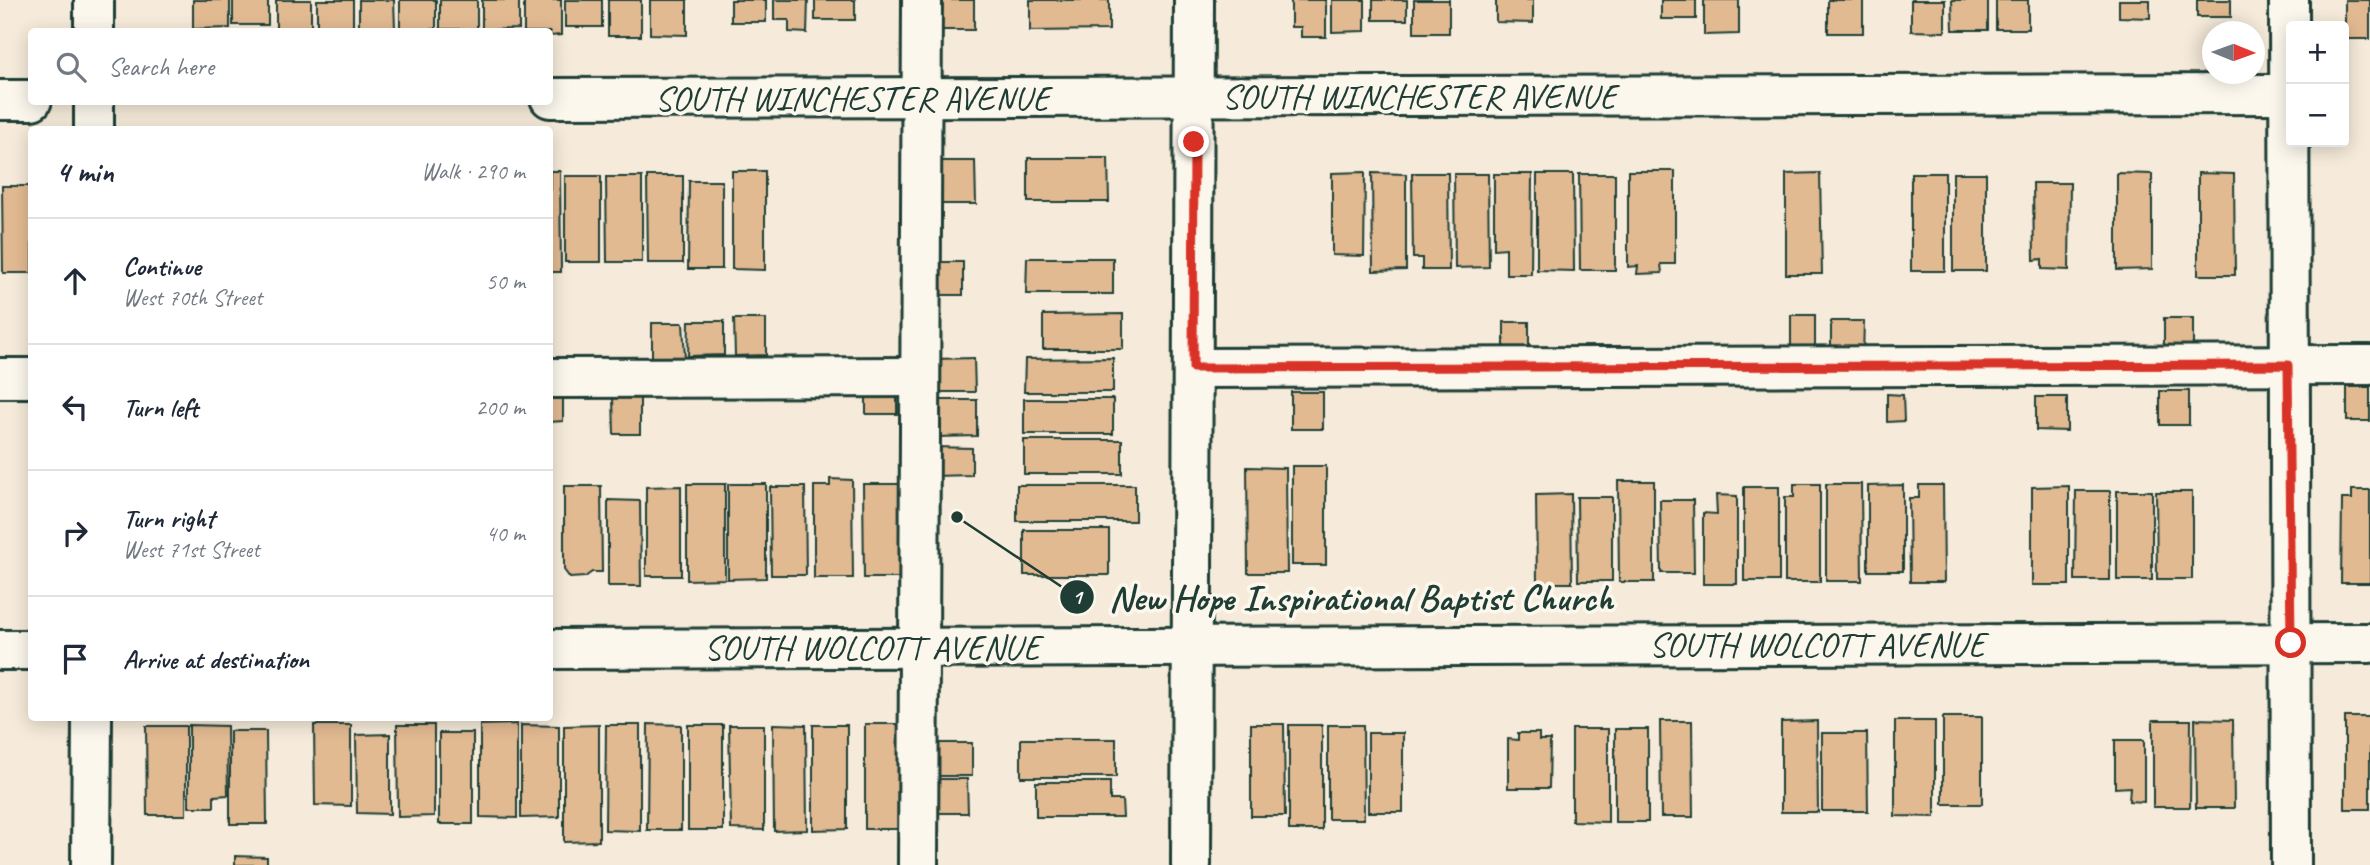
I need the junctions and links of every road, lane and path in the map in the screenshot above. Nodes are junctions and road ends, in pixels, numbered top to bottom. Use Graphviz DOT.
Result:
graph roads {
  1 [pos="94,0"];
  2 [pos="922,0"];
  3 [pos="1194,0"];
  4 [pos="2290,0"];
  5 [pos="94,28"];
  6 [pos="2289,84"];
  7 [pos="2286,94"];
  8 [pos="922,97"];
  9 [pos="1194,97"];
  10 [pos="553,99"];
  11 [pos="0,100"];
  12 [pos="28,100"];
  13 [pos="94,105"];
  14 [pos="94,126"];
  15 [pos="2289,147"];
  16 [pos="2288,365"];
  17 [pos="2370,365"];
  18 [pos="1193,368"];
  19 [pos="553,377"];
  20 [pos="920,377"];
  21 [pos="0,378"];
  22 [pos="28,378"];
  23 [pos="2291,643"];
  24 [pos="2370,643"];
  25 [pos="1192,646"];
  26 [pos="919,647"];
  27 [pos="553,649"];
  28 [pos="0,650"];
  29 [pos="28,650"];
  30 [pos="92,721"];
  31 [pos="91,865"];
  32 [pos="918,865"];
  33 [pos="1191,865"];
  34 [pos="2291,865"];
  1 -- 5 [label="street"];
  2 -- 8 [label="street"];
  3 -- 9 [label="street"];
  4 -- 6 [label="street"];
  7 -- 9 [label="street, SOUTH WINCHESTER AVENUE"];
  8 -- 9 [label="street, SOUTH WINCHESTER AVENUE"];
  8 -- 10 [label="street, SOUTH WINCHESTER AVENUE"];
  8 -- 20 [label="street"];
  9 -- 18 [label="street"];
  11 -- 12 [label="street"];
  13 -- 14 [label="street"];
  15 -- 16 [label="street"];
  16 -- 17 [label="street"];
  16 -- 18 [label="street"];
  16 -- 23 [label="street"];
  18 -- 25 [label="street"];
  19 -- 20 [label="street"];
  20 -- 26 [label="street"];
  21 -- 22 [label="street"];
  23 -- 24 [label="street, SOUTH WOLCOTT AVENUE"];
  23 -- 25 [label="street, SOUTH WOLCOTT AVENUE"];
  23 -- 34 [label="street"];
  25 -- 26 [label="street, SOUTH WOLCOTT AVENUE"];
  25 -- 33 [label="street"];
  26 -- 27 [label="street, SOUTH WOLCOTT AVENUE"];
  26 -- 32 [label="street"];
  28 -- 29 [label="street"];
  30 -- 31 [label="street"];
}
